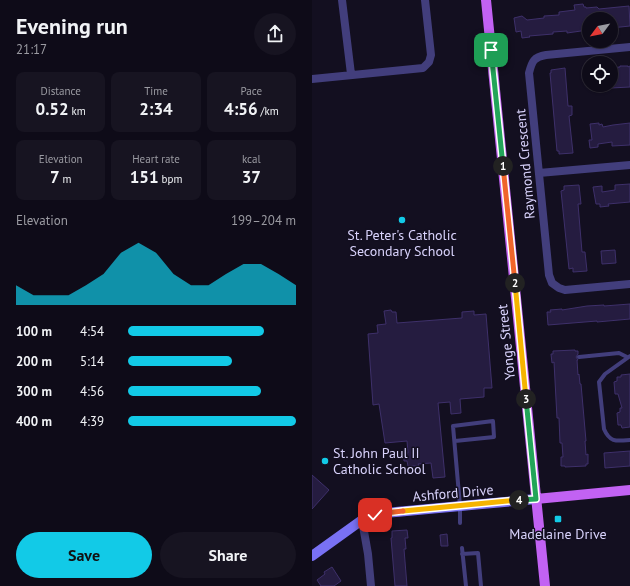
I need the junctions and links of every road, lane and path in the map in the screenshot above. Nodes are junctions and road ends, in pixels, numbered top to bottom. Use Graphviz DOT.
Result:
graph roads {
  1 [pos="342,0"];
  2 [pos="425,0"];
  3 [pos="486,0"];
  4 [pos="630,46"];
  5 [pos="351,74"];
  6 [pos="312,79"];
  7 [pos="630,165"];
  8 [pos="539,174"];
  9 [pos="630,284"];
  10 [pos="629,356"];
  11 [pos="579,357"];
  12 [pos="630,440"];
  13 [pos="455,441"];
  14 [pos="630,490"];
  15 [pos="536,499"];
  16 [pos="460,506"];
  17 [pos="362,520"];
  18 [pos="460,523"];
  19 [pos="462,548"];
  20 [pos="462,554"];
  21 [pos="312,556"];
  22 [pos="370,586"];
  23 [pos="466,586"];
  24 [pos="481,586"];
  25 [pos="545,586"];
  1 -- 5 [label="street"];
  2 -- 5 [label="street"];
  3 -- 15 [label="main road, Yonge Street"];
  4 -- 8 [label="street, Raymond Crescent"];
  5 -- 6 [label="street"];
  7 -- 8 [label="street"];
  8 -- 9 [label="street, Raymond Crescent"];
  10 -- 11 [label="lane"];
  10 -- 12 [label="lane"];
  13 -- 13 [label="lane"];
  13 -- 16 [label="lane"];
  14 -- 15 [label="main road"];
  15 -- 16 [label="main road, Ashford Drive"];
  15 -- 25 [label="main road, Yonge Street"];
  16 -- 17 [label="main road, Ashford Drive"];
  16 -- 18 [label="lane"];
  17 -- 21 [label="main road, Ashford Drive"];
  17 -- 22 [label="street"];
  19 -- 20 [label="lane"];
  20 -- 23 [label="lane"];
  20 -- 24 [label="lane"];
}
